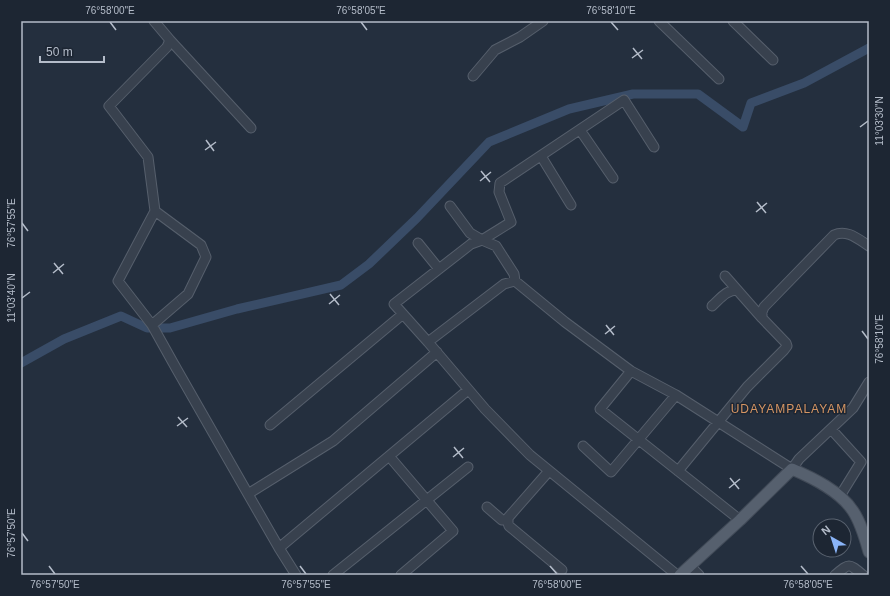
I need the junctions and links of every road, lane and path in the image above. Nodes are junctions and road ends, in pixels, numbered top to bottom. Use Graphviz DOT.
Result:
graph roads {
  1 [pos="154,21"];
  2 [pos="543,21"];
  3 [pos="659,21"];
  4 [pos="733,21"];
  5 [pos="170,40"];
  6 [pos="773,60"];
  7 [pos="473,76"];
  8 [pos="719,79"];
  9 [pos="251,128"];
  10 [pos="580,130"];
  11 [pos="654,147"];
  12 [pos="541,156"];
  13 [pos="613,178"];
  14 [pos="571,205"];
  15 [pos="450,206"];
  16 [pos="155,210"];
  17 [pos="482,240"];
  18 [pos="418,243"];
  19 [pos="869,246"];
  20 [pos="439,269"];
  21 [pos="725,276"];
  22 [pos="516,281"];
  23 [pos="737,290"];
  24 [pos="712,306"];
  25 [pos="403,314"];
  26 [pos="762,318"];
  27 [pos="152,325"];
  28 [pos="428,342"];
  29 [pos="437,352"];
  30 [pos="631,371"];
  31 [pos="869,382"];
  32 [pos="468,390"];
  33 [pos="676,395"];
  34 [pos="718,422"];
  35 [pos="270,425"];
  36 [pos="831,429"];
  37 [pos="639,440"];
  38 [pos="583,446"];
  39 [pos="389,456"];
  40 [pos="468,467"];
  41 [pos="792,469"];
  42 [pos="549,471"];
  43 [pos="678,471"];
  44 [pos="248,494"];
  45 [pos="840,496"];
  46 [pos="426,500"];
  47 [pos="487,507"];
  48 [pos="508,519"];
  49 [pos="740,520"];
  50 [pos="279,548"];
  51 [pos="869,552"];
  52 [pos="690,566"];
  53 [pos="562,570"];
  54 [pos="296,575"];
  55 [pos="333,575"];
  56 [pos="401,575"];
  57 [pos="679,575"];
  58 [pos="699,575"];
  59 [pos="835,575"];
  60 [pos="863,575"];
  1 -- 5 [label="street"];
  2 -- 7 [label="street"];
  3 -- 8 [label="street"];
  4 -- 6 [label="street"];
  5 -- 9 [label="street"];
  5 -- 16 [label="street"];
  10 -- 11 [label="street"];
  10 -- 12 [label="street"];
  10 -- 13 [label="street"];
  12 -- 14 [label="street"];
  12 -- 17 [label="street"];
  15 -- 17 [label="street"];
  16 -- 27 [label="street"];
  16 -- 27 [label="street"];
  17 -- 20 [label="street"];
  17 -- 22 [label="street"];
  18 -- 20 [label="street"];
  19 -- 26 [label="street"];
  20 -- 25 [label="street"];
  21 -- 23 [label="street"];
  22 -- 28 [label="street"];
  22 -- 30 [label="street"];
  23 -- 24 [label="street"];
  23 -- 26 [label="street"];
  25 -- 28 [label="street"];
  25 -- 35 [label="street"];
  26 -- 34 [label="street"];
  27 -- 44 [label="street"];
  28 -- 29 [label="street"];
  29 -- 32 [label="street"];
  29 -- 44 [label="street"];
  30 -- 33 [label="street"];
  30 -- 37 [label="street"];
  31 -- 36 [label="street"];
  32 -- 39 [label="street"];
  32 -- 42 [label="street"];
  33 -- 34 [label="street"];
  33 -- 37 [label="street"];
  34 -- 41 [label="street"];
  34 -- 43 [label="street"];
  36 -- 41 [label="street"];
  36 -- 45 [label="street"];
  37 -- 38 [label="street"];
  37 -- 43 [label="street"];
  39 -- 46 [label="street"];
  39 -- 50 [label="street"];
  40 -- 46 [label="street"];
  41 -- 45 [label="main road"];
  41 -- 49 [label="main road"];
  42 -- 48 [label="street"];
  42 -- 57 [label="street"];
  43 -- 49 [label="street"];
  44 -- 50 [label="street"];
  45 -- 51 [label="main road"];
  46 -- 55 [label="street"];
  46 -- 56 [label="street"];
  47 -- 48 [label="street"];
  48 -- 53 [label="street"];
  49 -- 52 [label="main road"];
  50 -- 54 [label="street"];
  52 -- 57 [label="main road"];
  52 -- 58 [label="street"];
  59 -- 60 [label="street"];
}
